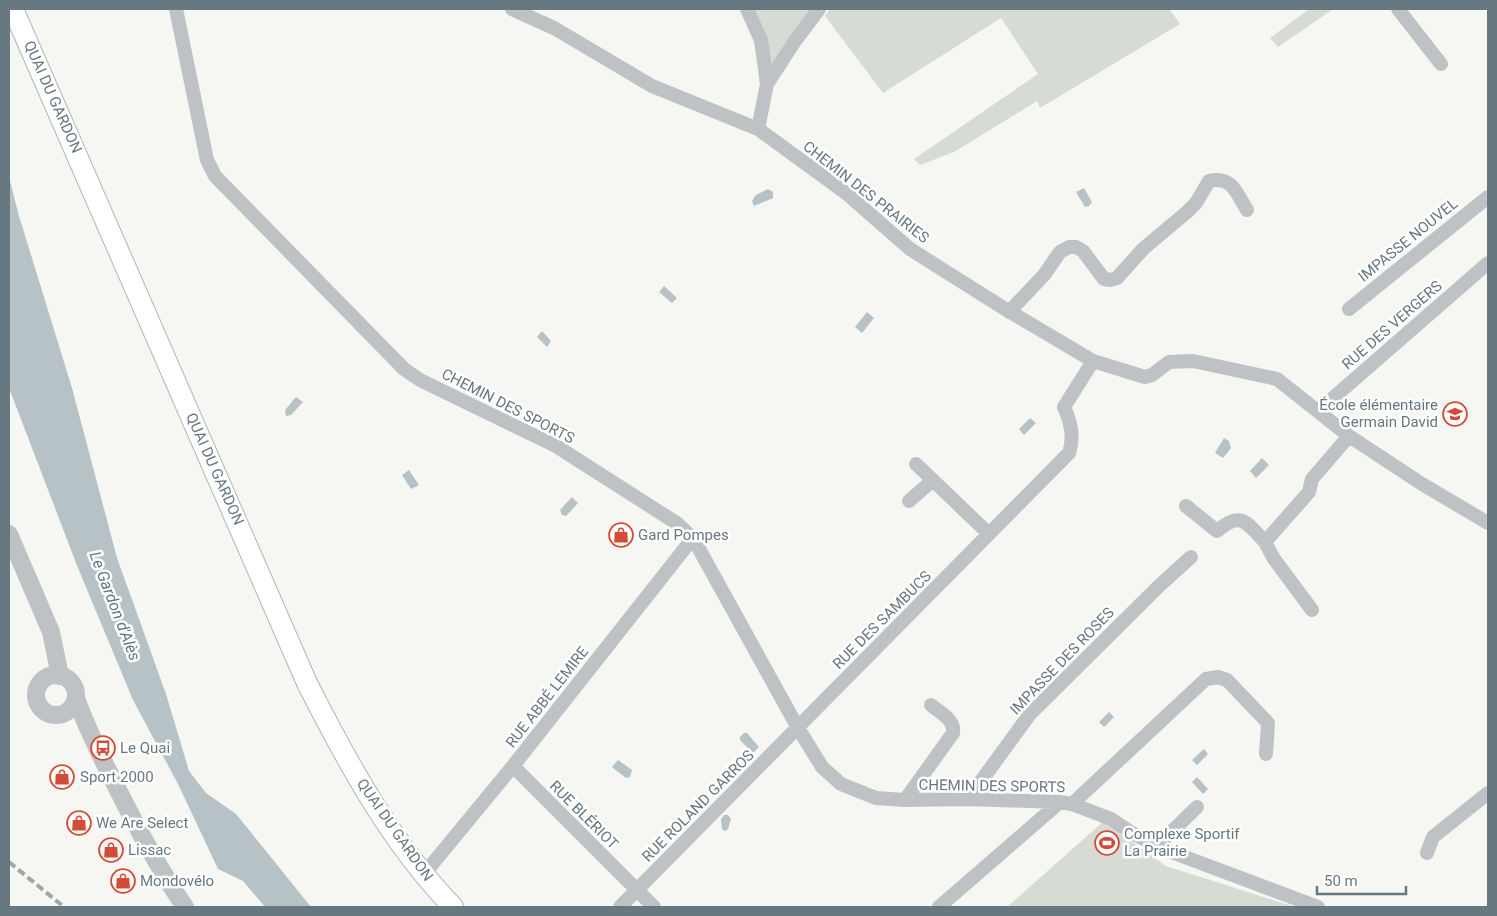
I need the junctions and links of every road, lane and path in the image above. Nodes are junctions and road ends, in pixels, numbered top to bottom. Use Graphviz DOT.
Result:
graph roads {
  1 [pos="13,9"];
  2 [pos="176,9"];
  3 [pos="512,9"];
  4 [pos="747,9"];
  5 [pos="820,9"];
  6 [pos="1398,9"];
  7 [pos="1441,64"];
  8 [pos="767,84"];
  9 [pos="758,129"];
  10 [pos="1488,197"];
  11 [pos="1247,210"];
  12 [pos="1488,263"];
  13 [pos="1349,309"];
  14 [pos="1009,312"];
  15 [pos="1094,361"];
  16 [pos="1318,411"];
  17 [pos="1349,436"];
  18 [pos="916,464"];
  19 [pos="933,480"];
  20 [pos="910,501"];
  21 [pos="1186,506"];
  22 [pos="1488,523"];
  23 [pos="9,534"];
  24 [pos="989,534"];
  25 [pos="693,538"];
  26 [pos="1265,542"];
  27 [pos="1192,557"];
  28 [pos="1312,610"];
  29 [pos="60,676"];
  30 [pos="76,698"];
  31 [pos="931,705"];
  32 [pos="60,715"];
  33 [pos="798,728"];
  34 [pos="87,729"];
  35 [pos="1266,754"];
  36 [pos="513,766"];
  37 [pos="1488,792"];
  38 [pos="968,799"];
  39 [pos="905,800"];
  40 [pos="1066,803"];
  41 [pos="1197,807"];
  42 [pos="1157,846"];
  43 [pos="1427,853"];
  44 [pos="424,874"];
  45 [pos="637,890"];
  46 [pos="185,907"];
  47 [pos="453,907"];
  48 [pos="620,907"];
  49 [pos="654,907"];
  50 [pos="938,907"];
  51 [pos="1318,907"];
  1 -- 44 [label="main road, QUAI DU GARDON"];
  2 -- 25 [label="street, CHEMIN DES SPORTS"];
  3 -- 9 [label="street, CHEMIN DES PRAIRIES"];
  4 -- 8 [label="street"];
  5 -- 8 [label="street"];
  6 -- 7 [label="street"];
  8 -- 9 [label="street"];
  9 -- 14 [label="street, CHEMIN DES PRAIRIES"];
  10 -- 13 [label="street, IMPASSE NOUVEL"];
  11 -- 14 [label="street"];
  12 -- 16 [label="street, RUE DES VERGERS"];
  14 -- 15 [label="street, CHEMIN DES PRAIRIES"];
  15 -- 16 [label="street, CHEMIN DES PRAIRIES"];
  15 -- 24 [label="street, RUE DES SAMBUCS"];
  16 -- 17 [label="street, CHEMIN DES PRAIRIES"];
  17 -- 22 [label="street, CHEMIN DES PRAIRIES"];
  17 -- 26 [label="street"];
  18 -- 19 [label="street"];
  19 -- 20 [label="street"];
  19 -- 24 [label="street"];
  21 -- 26 [label="street"];
  23 -- 29 [label="street"];
  24 -- 33 [label="street, RUE DES SAMBUCS"];
  25 -- 33 [label="street, CHEMIN DES SPORTS"];
  25 -- 36 [label="street, RUE ABBÉ LEMIRE"];
  26 -- 28 [label="street"];
  27 -- 38 [label="street, IMPASSE DES ROSES"];
  29 -- 30 [label="street"];
  29 -- 32 [label="street"];
  30 -- 32 [label="street"];
  30 -- 34 [label="street"];
  31 -- 39 [label="street, CHEMIN DES SPORTS"];
  32 -- 34 [label="street"];
  33 -- 39 [label="street, CHEMIN DES SPORTS"];
  33 -- 45 [label="street, RUE ROLAND GARROS"];
  34 -- 46 [label="street"];
  35 -- 40 [label="street"];
  36 -- 44 [label="street, RUE ABBÉ LEMIRE"];
  36 -- 45 [label="street, RUE BLÉRIOT"];
  37 -- 43 [label="street"];
  38 -- 39 [label="street, CHEMIN DES SPORTS"];
  38 -- 40 [label="street, CHEMIN DES SPORTS"];
  40 -- 42 [label="street, CHEMIN DES SPORTS"];
  40 -- 50 [label="street"];
  41 -- 42 [label="street"];
  42 -- 51 [label="street, CHEMIN DES SPORTS"];
  44 -- 47 [label="main road, QUAI DU GARDON"];
  45 -- 48 [label="street, RUE ROLAND GARROS"];
  45 -- 49 [label="street, RUE BLÉRIOT"];
}
